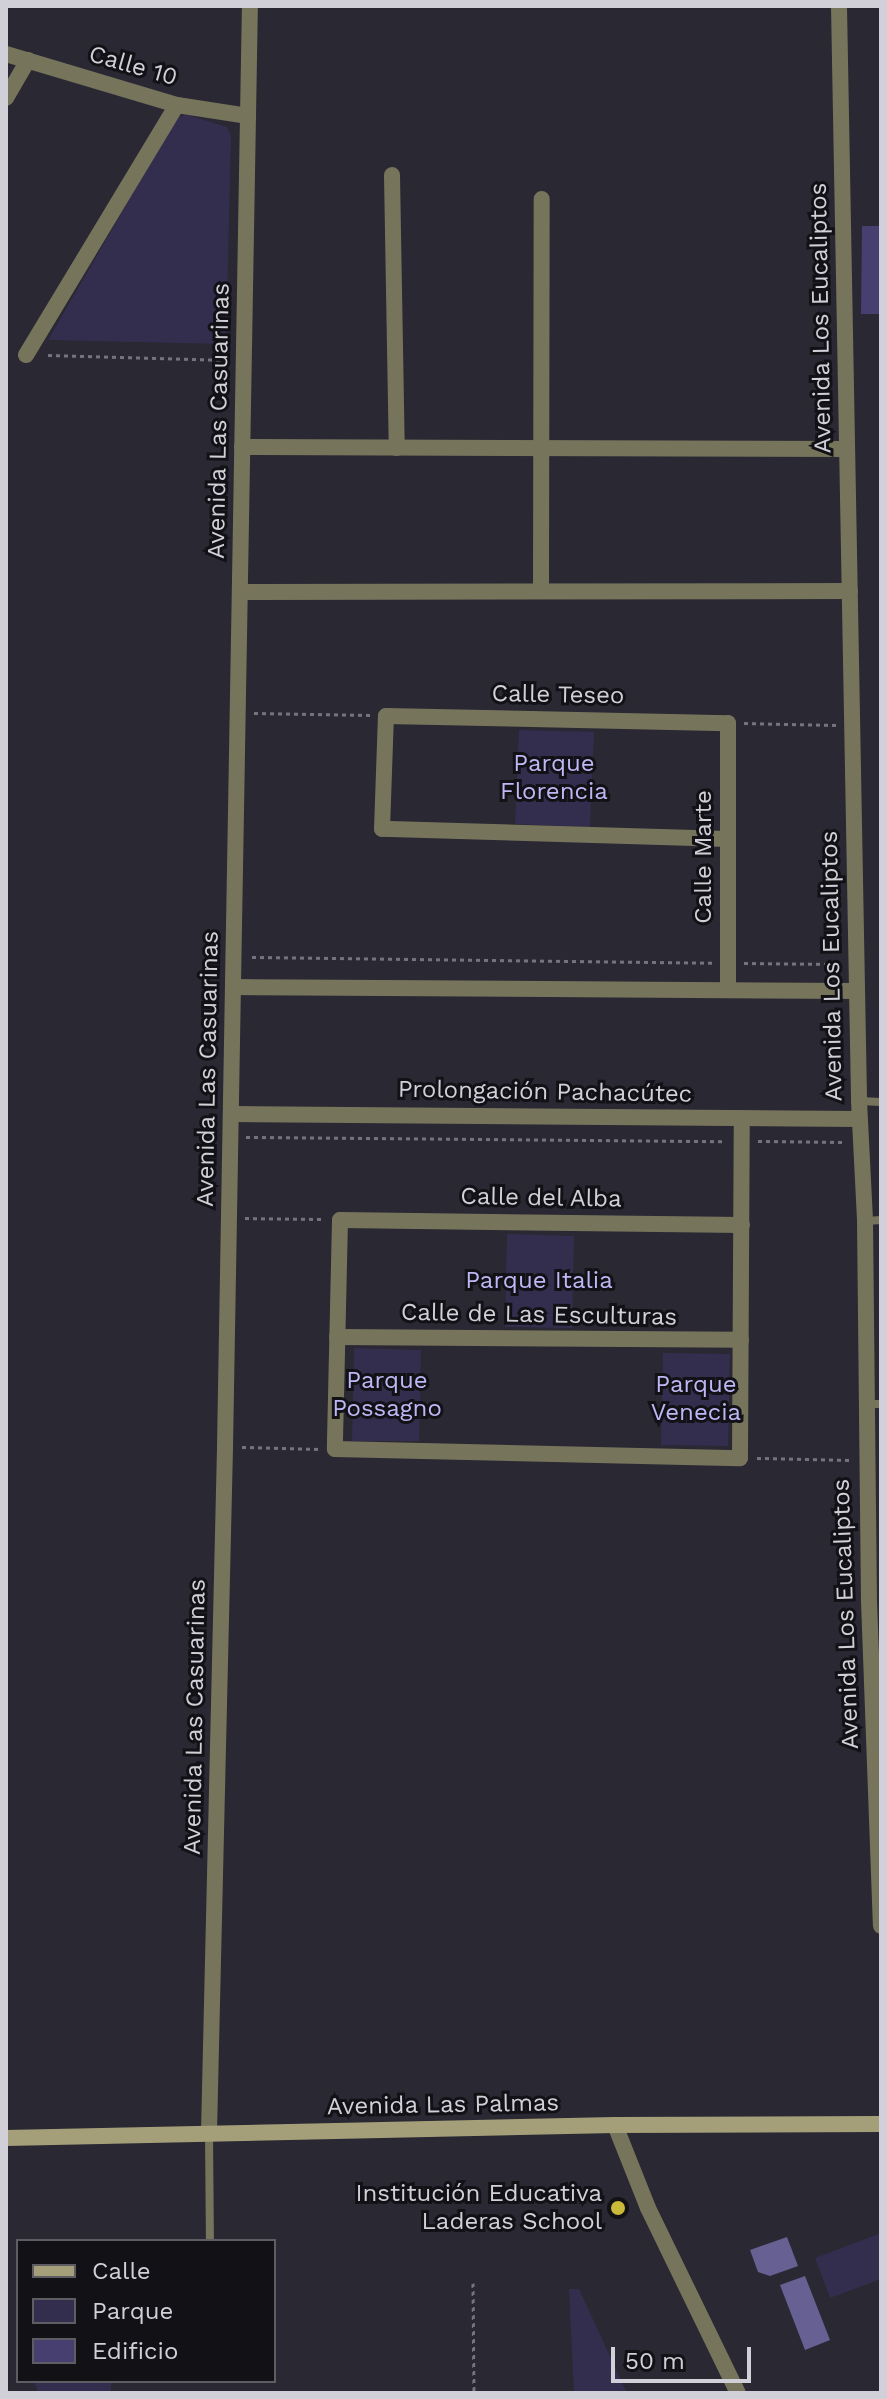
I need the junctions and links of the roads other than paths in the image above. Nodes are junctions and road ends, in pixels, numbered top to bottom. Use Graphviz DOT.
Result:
graph roads {
  1 [pos="250,6"];
  2 [pos="839,6"];
  3 [pos="6,54"];
  4 [pos="28,60"];
  5 [pos="6,98"];
  6 [pos="177,105"];
  7 [pos="248,116"];
  8 [pos="392,175"];
  9 [pos="542,199"];
  10 [pos="26,355"];
  11 [pos="242,447"];
  12 [pos="397,448"];
  13 [pos="543,448"];
  14 [pos="847,449"];
  15 [pos="541,591"];
  16 [pos="850,591"];
  17 [pos="240,592"];
  18 [pos="728,723"];
  19 [pos="728,839"];
  20 [pos="233,987"];
  21 [pos="728,990"];
  22 [pos="857,991"];
  23 [pos="859,1101"];
  24 [pos="881,1102"];
  25 [pos="231,1114"];
  26 [pos="742,1118"];
  27 [pos="859,1119"];
  28 [pos="873,1221"];
  29 [pos="742,1225"];
  30 [pos="337,1337"];
  31 [pos="741,1340"];
  32 [pos="875,1404"];
  33 [pos="875,1600"];
  34 [pos="878,1789"];
  35 [pos="881,1926"];
  36 [pos="881,2124"];
  37 [pos="615,2125"];
  38 [pos="209,2132"];
  39 [pos="6,2138"];
  40 [pos="210,2239"];
  41 [pos="738,2393"];
  1 -- 7 [label="street, Avenida Las Casuarinas"];
  2 -- 14 [label="street, Avenida Los Eucaliptos"];
  3 -- 4 [label="street, Calle 10"];
  4 -- 5 [label="street"];
  4 -- 6 [label="street, Calle 10"];
  6 -- 7 [label="street, Calle 10"];
  6 -- 10 [label="street"];
  7 -- 11 [label="street, Avenida Las Casuarinas"];
  8 -- 12 [label="street"];
  9 -- 13 [label="street"];
  11 -- 12 [label="street"];
  11 -- 17 [label="street, Avenida Las Casuarinas"];
  12 -- 13 [label="street"];
  13 -- 14 [label="street"];
  13 -- 15 [label="street"];
  14 -- 16 [label="street, Avenida Los Eucaliptos"];
  15 -- 16 [label="street"];
  15 -- 17 [label="street"];
  16 -- 22 [label="street, Avenida Los Eucaliptos"];
  17 -- 20 [label="street, Avenida Las Casuarinas"];
  18 -- 19 [label="street, Calle Marte"];
  18 -- 19 [label="street, Calle Teseo"];
  19 -- 21 [label="street, Calle Marte"];
  20 -- 21 [label="street"];
  20 -- 25 [label="street, Avenida Las Casuarinas"];
  21 -- 22 [label="street"];
  22 -- 23 [label="street, Avenida Los Eucaliptos"];
  23 -- 24 [label="lane"];
  23 -- 27 [label="street, Avenida Los Eucaliptos"];
  25 -- 26 [label="street, Prolongación Pachacútec"];
  25 -- 38 [label="street, Avenida Las Casuarinas"];
  26 -- 27 [label="street, Prolongación Pachacútec"];
  26 -- 29 [label="street"];
  27 -- 28 [label="street, Avenida Los Eucaliptos"];
  28 -- 32 [label="street, Avenida Los Eucaliptos"];
  29 -- 30 [label="street, Calle del Alba"];
  29 -- 31 [label="street"];
  30 -- 31 [label="street, Calle de Las Esculturas"];
  30 -- 31 [label="street"];
  32 -- 33 [label="street, Avenida Los Eucaliptos"];
  33 -- 34 [label="street, Avenida Los Eucaliptos"];
  34 -- 35 [label="street, Avenida Los Eucaliptos"];
  36 -- 37 [label="main road, Avenida Las Palmas"];
  37 -- 38 [label="main road, Avenida Las Palmas"];
  37 -- 41 [label="street"];
  38 -- 39 [label="main road, Avenida Las Palmas"];
  38 -- 40 [label="lane"];
}
